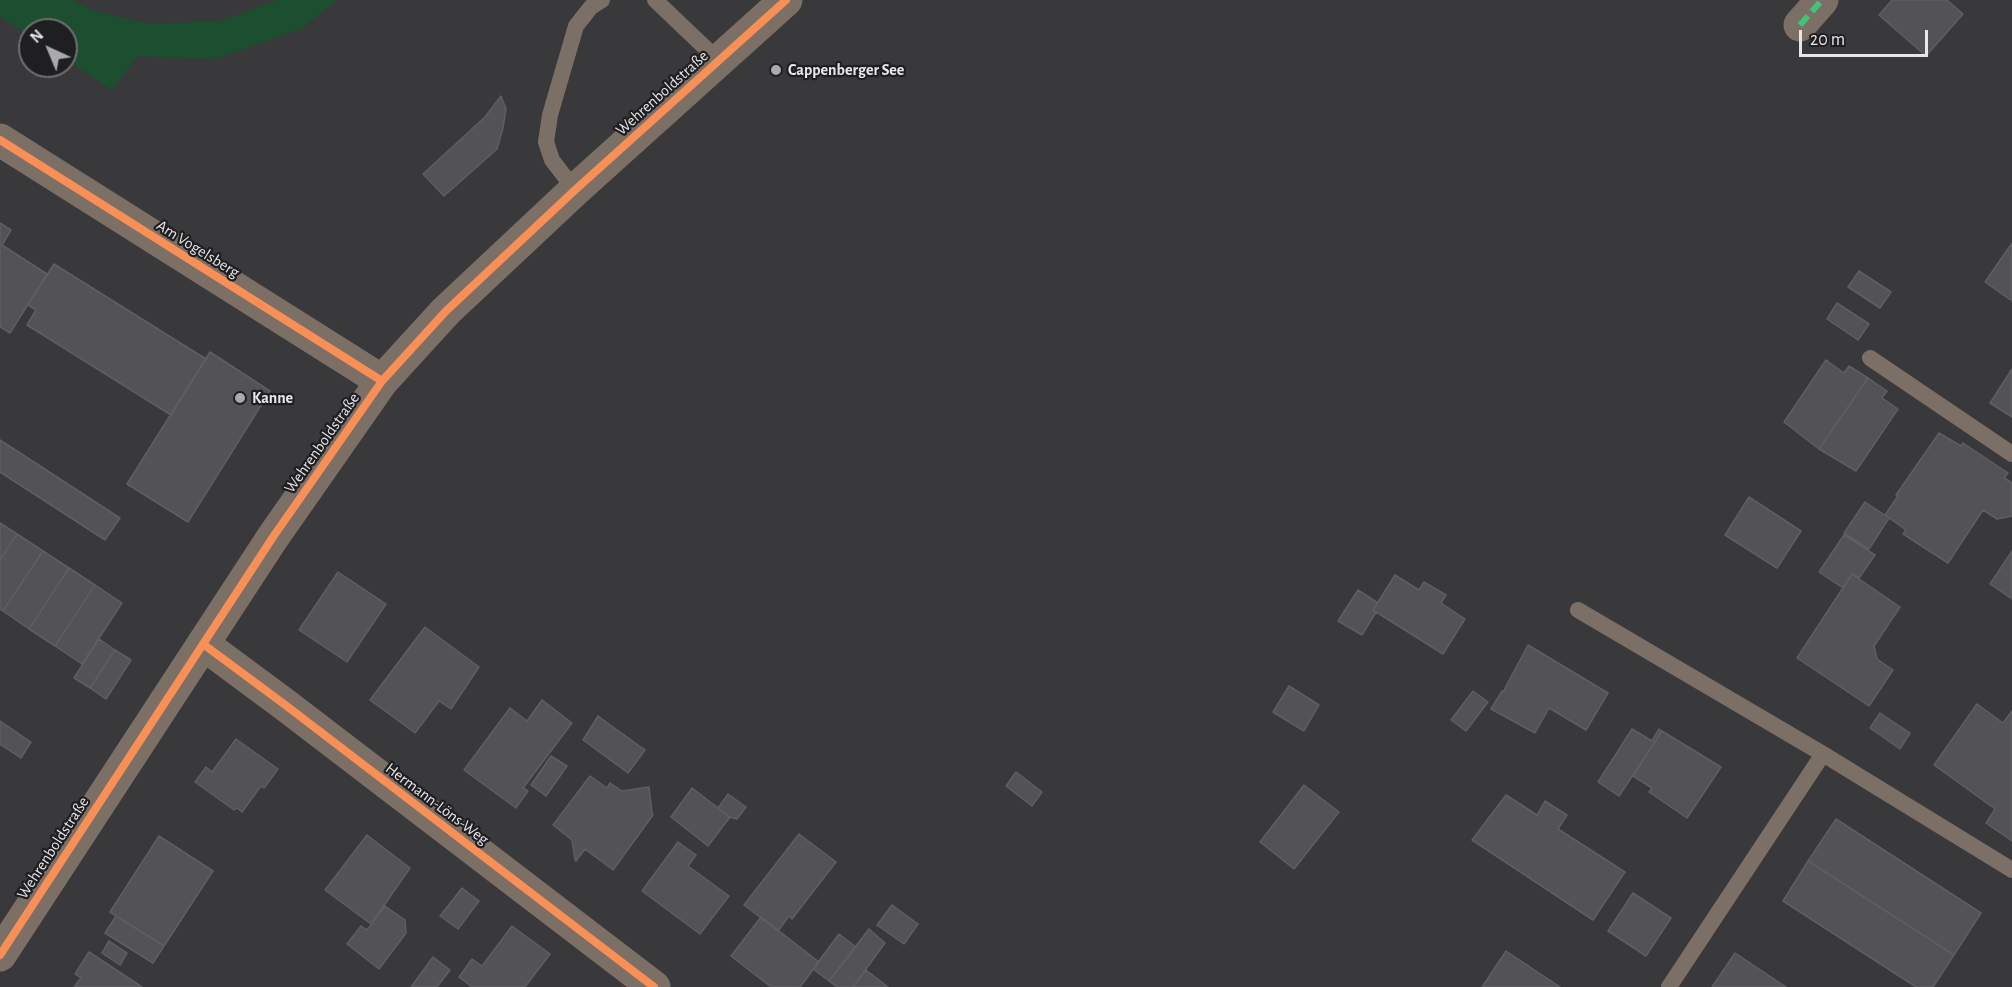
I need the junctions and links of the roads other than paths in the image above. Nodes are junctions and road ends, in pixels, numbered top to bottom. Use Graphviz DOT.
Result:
graph roads {
  1 [pos="602,0"];
  2 [pos="655,0"];
  3 [pos="786,0"];
  4 [pos="1822,0"];
  5 [pos="1800,25"];
  6 [pos="718,60"];
  7 [pos="0,140"];
  8 [pos="575,190"];
  9 [pos="1870,358"];
  10 [pos="382,381"];
  11 [pos="2012,454"];
  12 [pos="1578,610"];
  13 [pos="203,644"];
  14 [pos="1823,754"];
  15 [pos="2012,870"];
  16 [pos="0,955"];
  17 [pos="654,987"];
  18 [pos="1669,987"];
  1 -- 8 [label="lane"];
  2 -- 6 [label="lane"];
  3 -- 6 [label="street, Wehrenboldstraße"];
  4 -- 5 [label="street"];
  6 -- 8 [label="street, Wehrenboldstraße"];
  7 -- 10 [label="street, Am Vogelsberg"];
  8 -- 10 [label="street, Wehrenboldstraße"];
  9 -- 11 [label="lane"];
  10 -- 13 [label="street, Wehrenboldstraße"];
  12 -- 14 [label="lane"];
  13 -- 16 [label="street, Wehrenboldstraße"];
  13 -- 17 [label="street, Hermann-Löns-Weg"];
  14 -- 15 [label="lane"];
  14 -- 18 [label="lane"];
}
